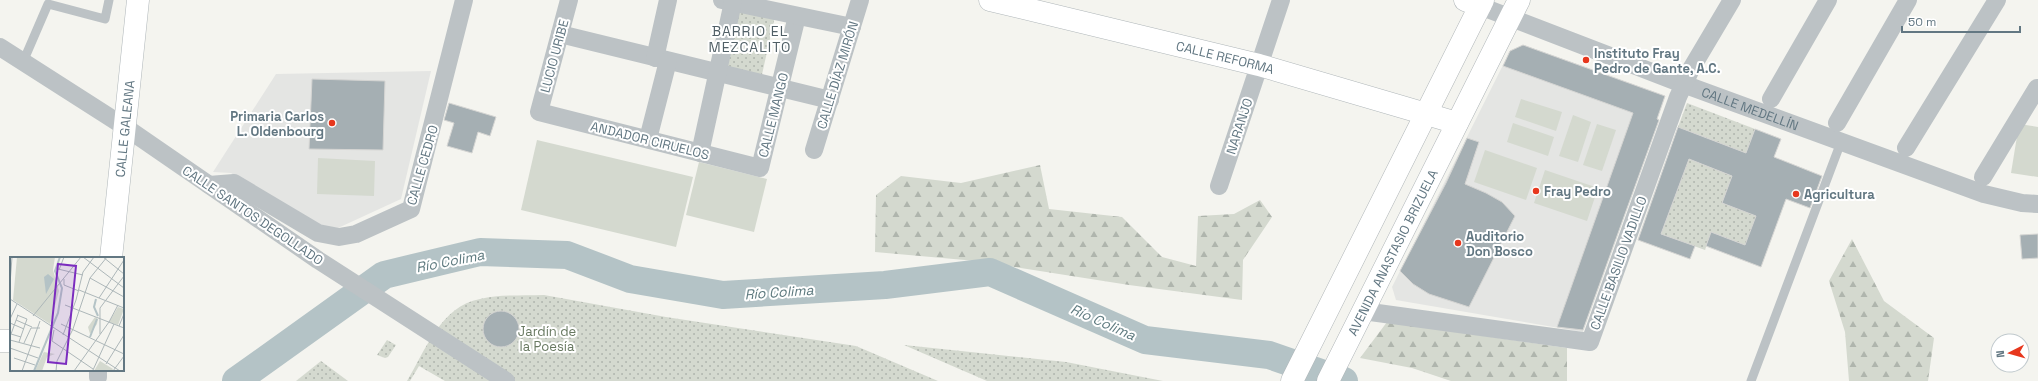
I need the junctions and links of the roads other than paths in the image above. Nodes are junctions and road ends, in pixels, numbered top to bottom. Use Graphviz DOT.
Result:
graph roads {
  1 [pos="109,0"];
  2 [pos="138,0"];
  3 [pos="464,0"];
  4 [pos="569,0"];
  5 [pos="668,0"];
  6 [pos="860,0"];
  7 [pos="990,0"];
  8 [pos="1280,0"];
  9 [pos="1732,0"];
  10 [pos="1828,0"];
  11 [pos="1908,0"];
  12 [pos="1997,0"];
  13 [pos="736,2"];
  14 [pos="1476,2"];
  15 [pos="1515,9"];
  16 [pos="797,16"];
  17 [pos="852,27"];
  18 [pos="560,34"];
  19 [pos="0,48"];
  20 [pos="662,59"];
  21 [pos="23,62"];
  22 [pos="1259,66"];
  23 [pos="717,72"];
  24 [pos="1684,84"];
  25 [pos="780,88"];
  26 [pos="2037,88"];
  27 [pos="1771,99"];
  28 [pos="830,100"];
  29 [pos="539,112"];
  30 [pos="1426,114"];
  31 [pos="1837,123"];
  32 [pos="1457,124"];
  33 [pos="125,127"];
  34 [pos="648,139"];
  35 [pos="1841,142"];
  36 [pos="1906,148"];
  37 [pos="814,150"];
  38 [pos="700,153"];
  39 [pos="760,168"];
  40 [pos="1983,177"];
  41 [pos="209,185"];
  42 [pos="1219,186"];
  43 [pos="2038,204"];
  44 [pos="111,257"];
  45 [pos="1360,318"];
  46 [pos="506,381"];
  47 [pos="1292,381"];
  48 [pos="1328,381"];
  49 [pos="1751,381"];
  1 -- 21 [label="lane"];
  2 -- 33 [label="main road, CALLE GALEANA"];
  3 -- 41 [label="street, CALLE CEDRO"];
  4 -- 18 [label="street, LUCIO URIBE"];
  5 -- 20 [label="street"];
  6 -- 17 [label="street, CALLE DÍAZ MIRÓN"];
  7 -- 22 [label="main road, CALLE REFORMA"];
  8 -- 22 [label="street, NARANJO"];
  9 -- 24 [label="street, CALLE BASILIO VADILLO"];
  10 -- 27 [label="street"];
  11 -- 31 [label="street"];
  12 -- 36 [label="street"];
  13 -- 16 [label="street"];
  13 -- 23 [label="street"];
  14 -- 15 [label="street, CALLE MEDELLÍN"];
  14 -- 30 [label="main road"];
  15 -- 24 [label="street, CALLE MEDELLÍN"];
  15 -- 32 [label="main road, AVENIDA ANASTASIO BRIZUELA"];
  16 -- 17 [label="street"];
  16 -- 25 [label="street, CALLE MANGO"];
  17 -- 28 [label="street, CALLE DÍAZ MIRÓN"];
  18 -- 20 [label="street"];
  18 -- 29 [label="street, LUCIO URIBE"];
  19 -- 21 [label="street, CALLE SANTOS DEGOLLADO"];
  20 -- 23 [label="street"];
  20 -- 34 [label="street"];
  21 -- 33 [label="street, CALLE SANTOS DEGOLLADO"];
  22 -- 30 [label="main road, CALLE REFORMA"];
  22 -- 42 [label="street, NARANJO"];
  23 -- 25 [label="street"];
  23 -- 38 [label="street"];
  24 -- 35 [label="street, CALLE MEDELLÍN"];
  24 -- 45 [label="street, CALLE BASILIO VADILLO"];
  25 -- 28 [label="street"];
  25 -- 39 [label="street, CALLE MANGO"];
  26 -- 40 [label="street"];
  28 -- 37 [label="street, CALLE DÍAZ MIRÓN"];
  29 -- 34 [label="street, ANDADOR CIRUELOS"];
  30 -- 32 [label="main road, CALLE REFORMA"];
  30 -- 47 [label="main road"];
  32 -- 45 [label="main road, AVENIDA ANASTASIO BRIZUELA"];
  33 -- 41 [label="street, CALLE SANTOS DEGOLLADO"];
  33 -- 44 [label="main road, CALLE GALEANA"];
  34 -- 38 [label="street, ANDADOR CIRUELOS"];
  35 -- 43 [label="street, CALLE MEDELLÍN"];
  35 -- 49 [label="lane"];
  38 -- 39 [label="street, ANDADOR CIRUELOS"];
  41 -- 46 [label="street, CALLE SANTOS DEGOLLADO"];
  45 -- 48 [label="main road, AVENIDA ANASTASIO BRIZUELA"];
}
